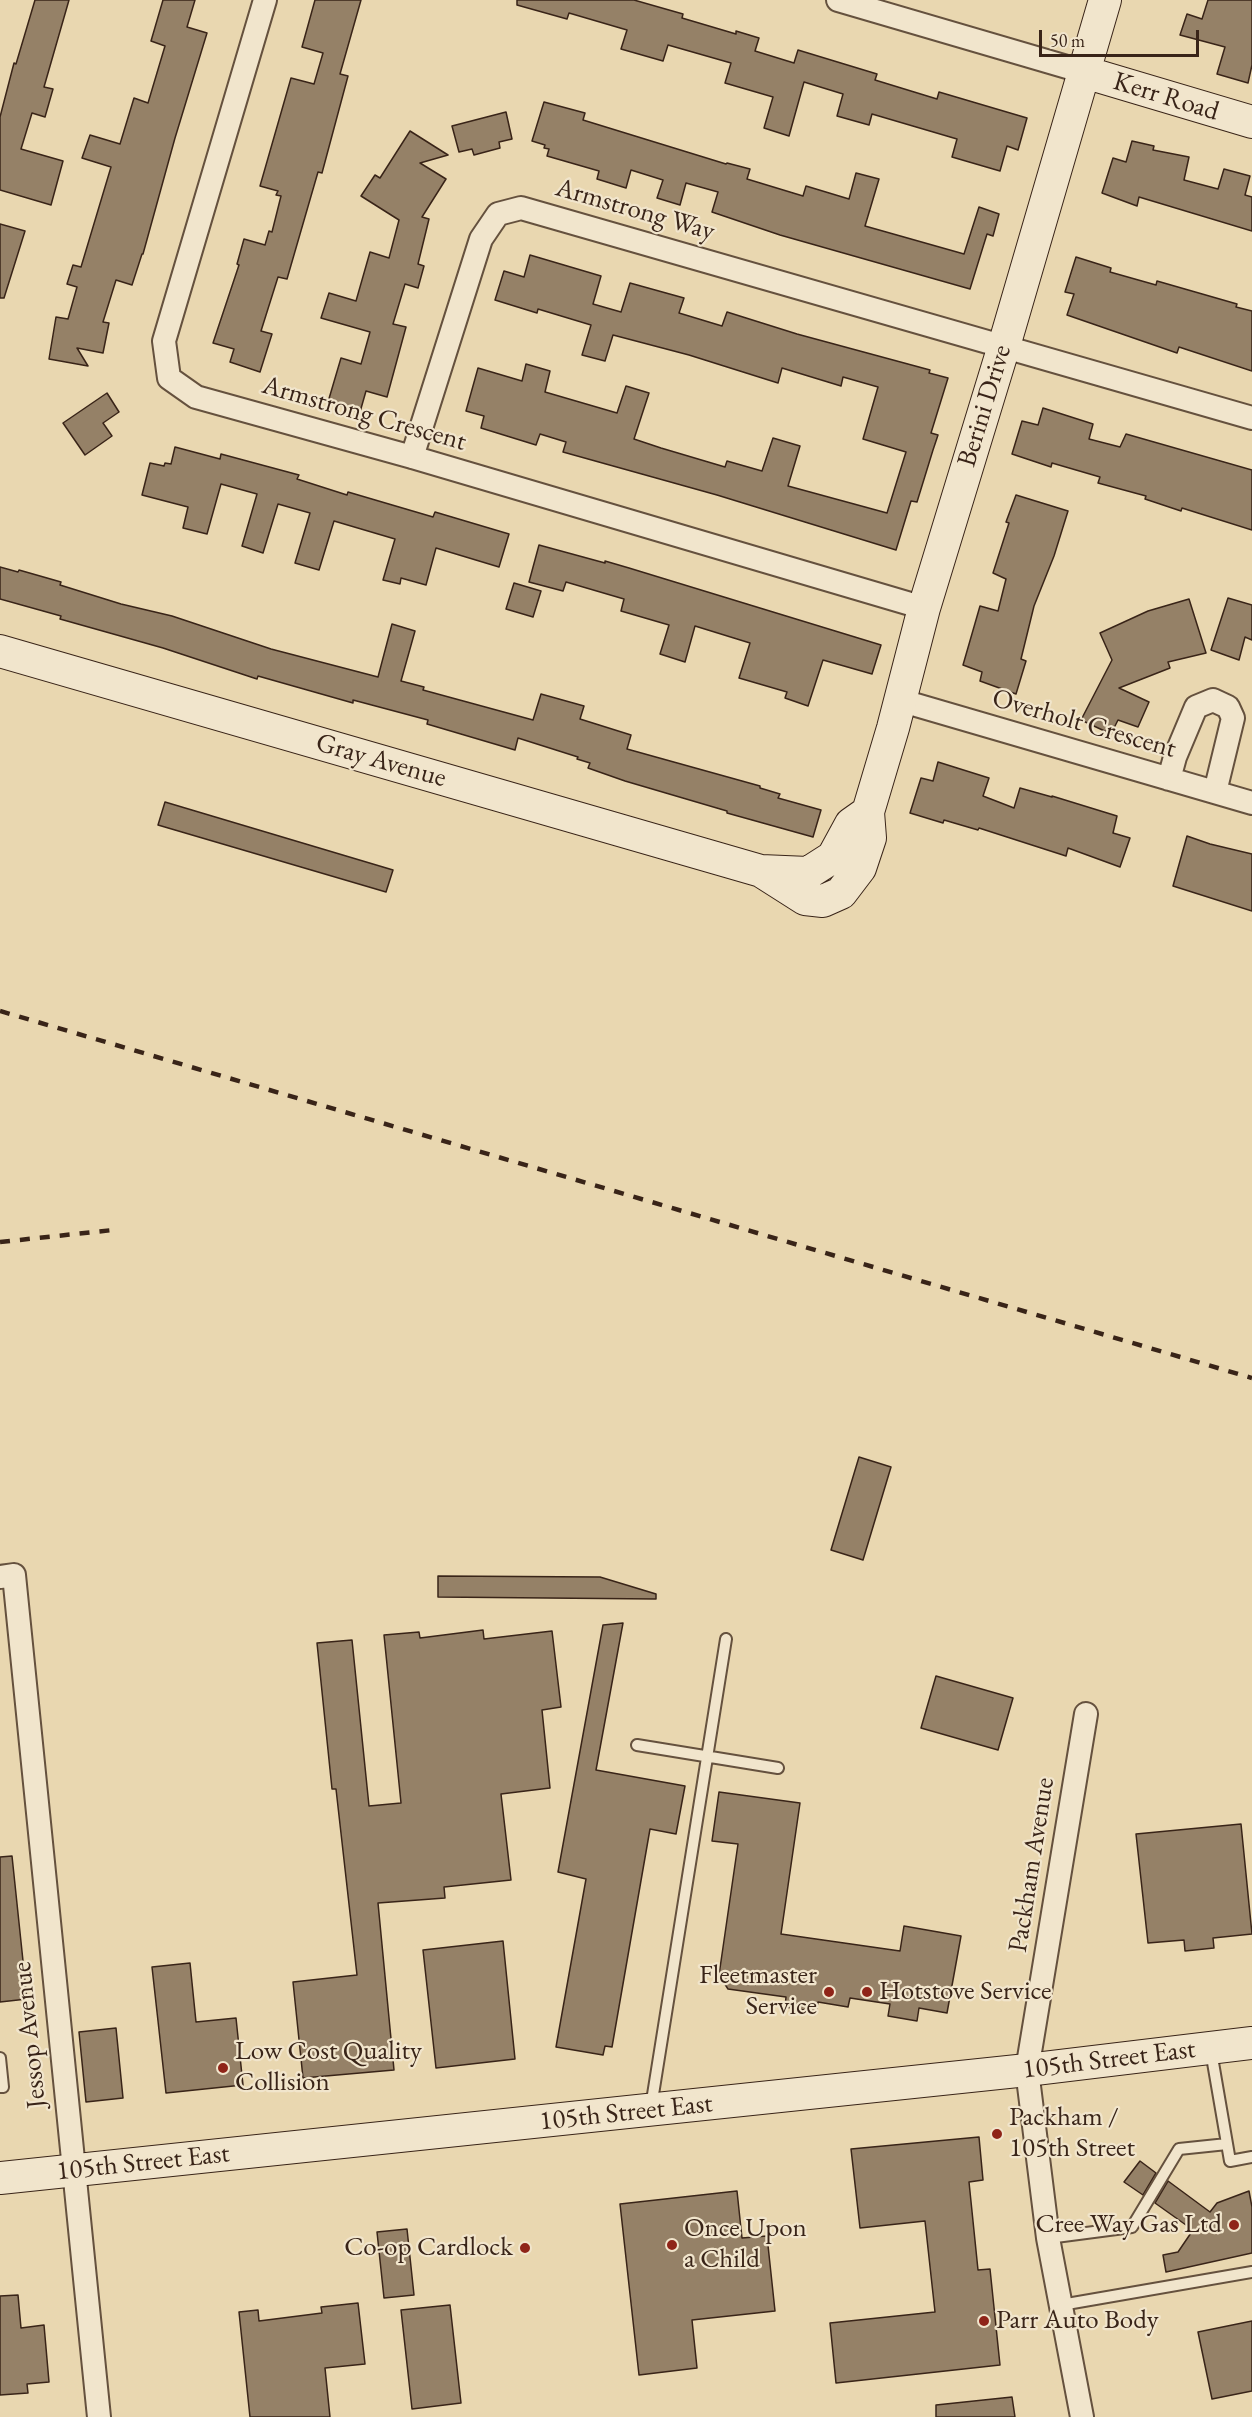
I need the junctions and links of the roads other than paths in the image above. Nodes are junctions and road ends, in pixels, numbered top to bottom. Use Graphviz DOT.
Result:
graph roads {
  1 [pos="265,0"];
  2 [pos="838,0"];
  3 [pos="1105,0"];
  4 [pos="1084,72"];
  5 [pos="1252,122"];
  6 [pos="1004,346"];
  7 [pos="1252,418"];
  8 [pos="412,457"];
  9 [pos="924,608"];
  10 [pos="0,651"];
  11 [pos="899,700"];
  12 [pos="1168,779"];
  13 [pos="1215,792"];
  14 [pos="1252,803"];
  15 [pos="868,812"];
  16 [pos="7,1576"];
  17 [pos="726,1639"];
  18 [pos="1086,1714"];
  19 [pos="637,1746"];
  20 [pos="706,1758"];
  21 [pos="778,1768"];
  22 [pos="1252,2043"];
  23 [pos="1211,2048"];
  24 [pos="0,2058"];
  25 [pos="1027,2070"];
  26 [pos="0,2087"];
  27 [pos="651,2110"];
  28 [pos="1227,2144"];
  29 [pos="1252,2157"];
  30 [pos="73,2170"];
  31 [pos="0,2178"];
  32 [pos="1048,2238"];
  33 [pos="1252,2272"];
  34 [pos="1061,2305"];
  35 [pos="99,2417"];
  36 [pos="1082,2417"];
  1 -- 8 [label="street, Armstrong Crescent"];
  2 -- 4 [label="street, Kerr Road"];
  3 -- 4 [label="street, Berini Drive"];
  4 -- 5 [label="street, Kerr Road"];
  4 -- 6 [label="street, Berini Drive"];
  6 -- 7 [label="street"];
  6 -- 8 [label="street, Armstrong Way"];
  6 -- 9 [label="street, Berini Drive"];
  8 -- 9 [label="street, Armstrong Crescent"];
  9 -- 11 [label="street, Berini Drive"];
  10 -- 15 [label="street, Gray Avenue"];
  11 -- 12 [label="street, Overholt Crescent"];
  11 -- 15 [label="street, Berini Drive"];
  12 -- 13 [label="street, Overholt Crescent"];
  12 -- 13 [label="street"];
  13 -- 14 [label="street, Overholt Crescent"];
  16 -- 30 [label="street, Jessop Avenue"];
  17 -- 20 [label="lane"];
  18 -- 25 [label="street, Packham Avenue"];
  19 -- 20 [label="lane"];
  20 -- 21 [label="lane"];
  20 -- 27 [label="lane"];
  22 -- 23 [label="street, 105th Street East"];
  23 -- 25 [label="street, 105th Street East"];
  23 -- 28 [label="lane"];
  24 -- 26 [label="lane"];
  25 -- 27 [label="street, 105th Street East"];
  25 -- 32 [label="street, Packham Avenue"];
  27 -- 30 [label="street, 105th Street East"];
  28 -- 29 [label="lane"];
  28 -- 32 [label="lane"];
  30 -- 31 [label="street, 105th Street East"];
  30 -- 35 [label="street, Jessop Avenue"];
  32 -- 34 [label="street, Packham Avenue"];
  33 -- 34 [label="lane"];
  34 -- 36 [label="street, Packham Avenue"];
}
